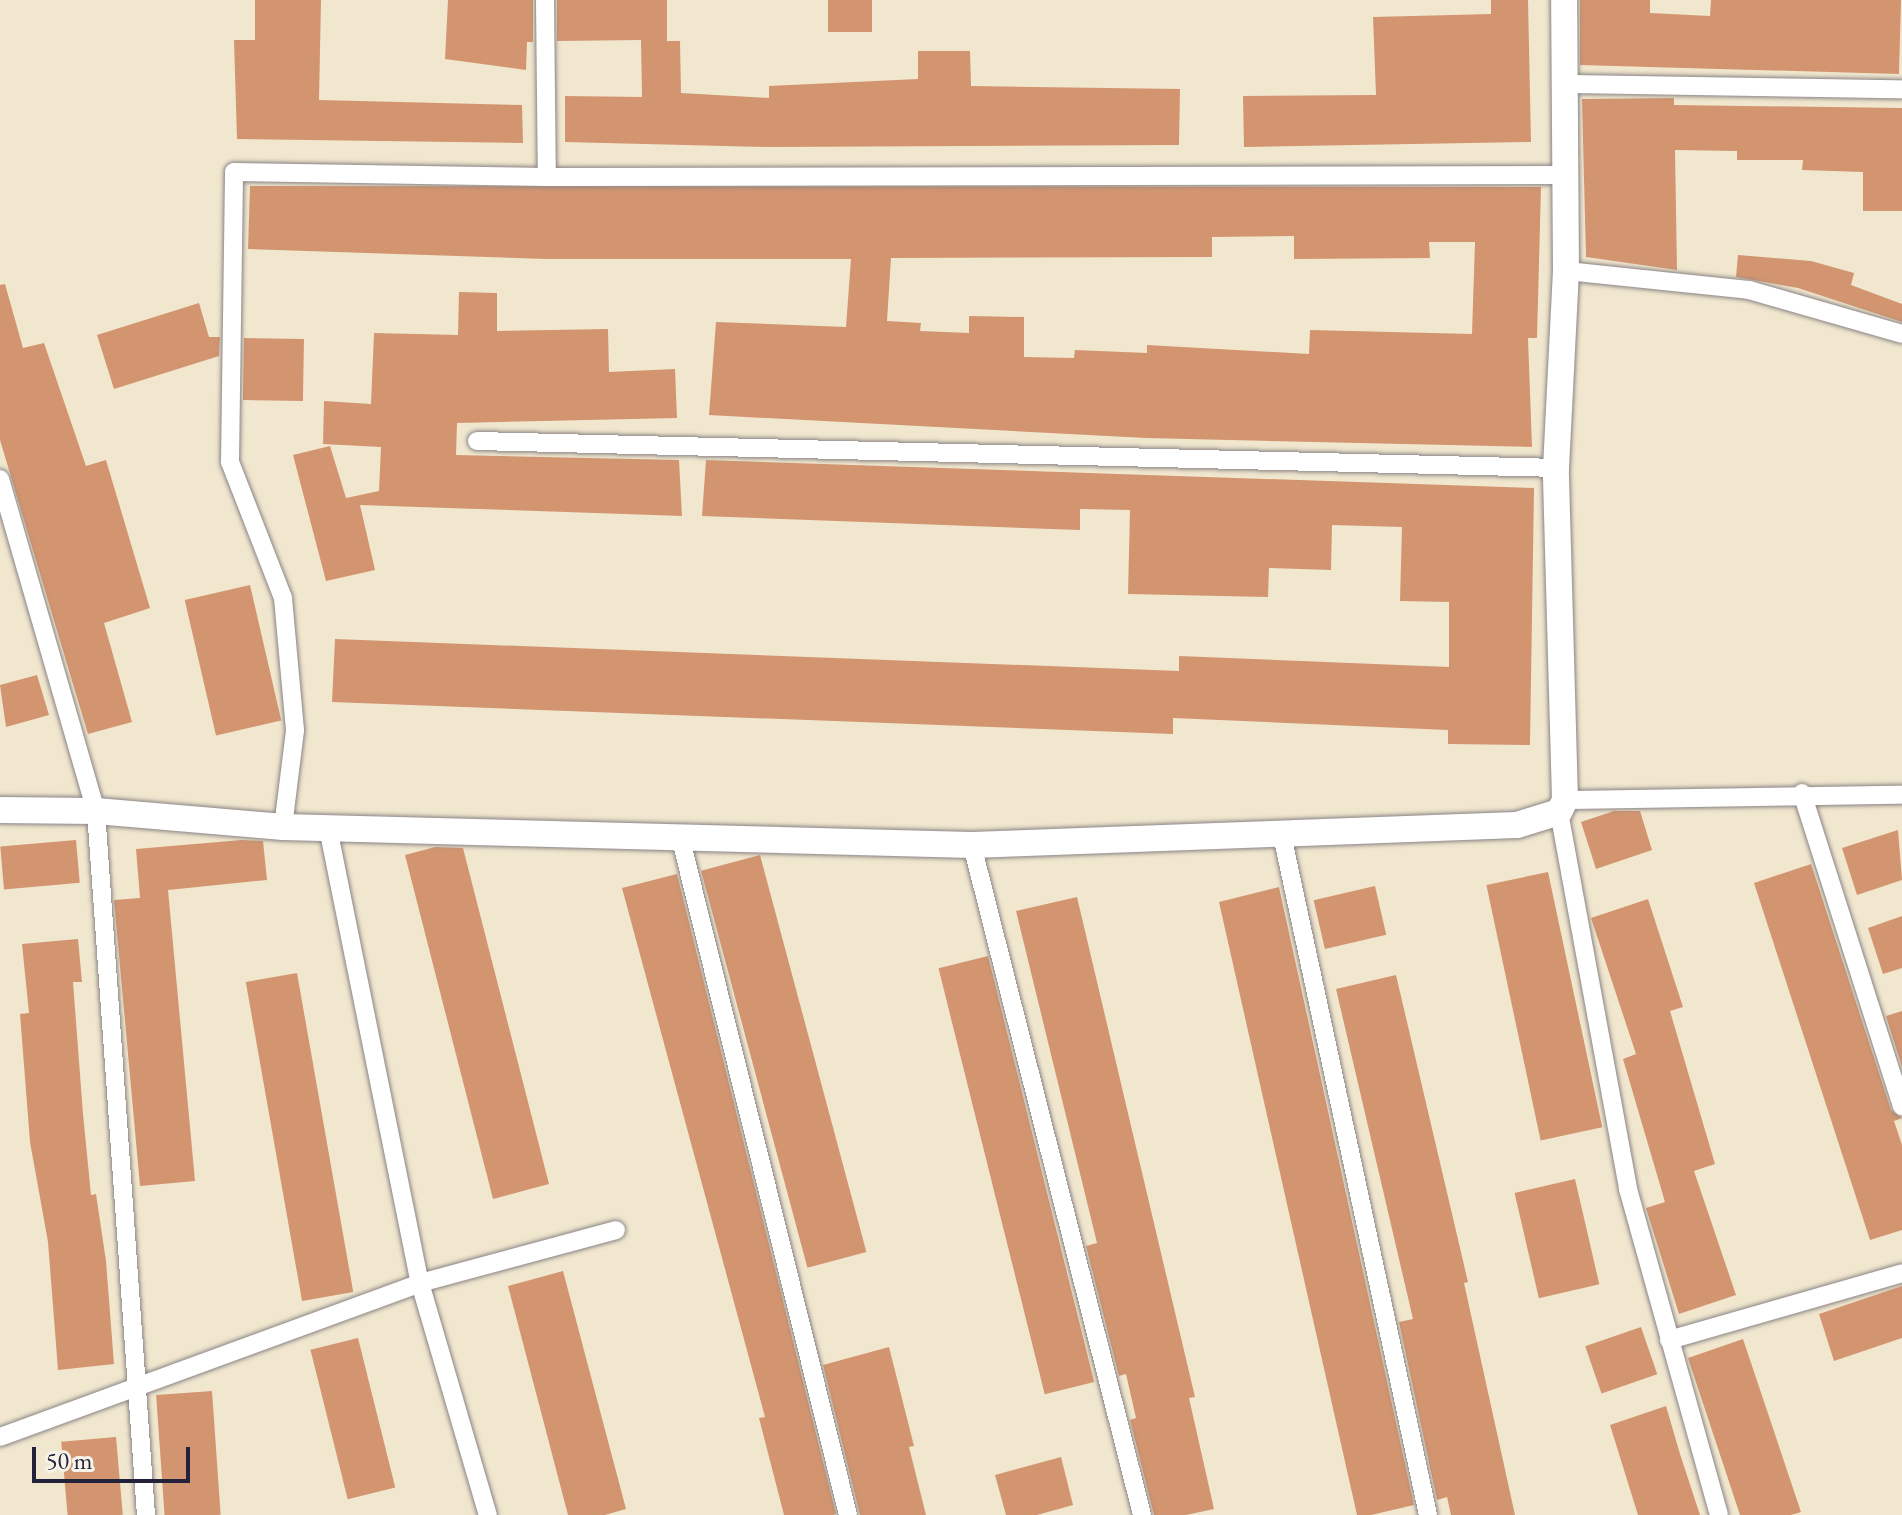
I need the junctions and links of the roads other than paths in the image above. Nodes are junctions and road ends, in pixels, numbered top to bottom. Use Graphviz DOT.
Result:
graph roads {
  1 [pos="545,0"];
  2 [pos="1564,0"];
  3 [pos="1565,84"];
  4 [pos="1902,89"];
  5 [pos="1565,175"];
  6 [pos="547,177"];
  7 [pos="1566,271"];
  8 [pos="1902,334"];
  9 [pos="477,441"];
  10 [pos="1556,468"];
  11 [pos="0,479"];
  12 [pos="1802,793"];
  13 [pos="1902,795"];
  14 [pos="1562,806"];
  15 [pos="0,810"];
  16 [pos="96,811"];
  17 [pos="283,827"];
  18 [pos="328,828"];
  19 [pos="1282,835"];
  20 [pos="680,836"];
  21 [pos="972,845"];
  22 [pos="1902,1106"];
  23 [pos="616,1230"];
  24 [pos="1902,1273"];
  25 [pos="420,1283"];
  26 [pos="1669,1340"];
  27 [pos="137,1390"];
  28 [pos="0,1437"];
  29 [pos="146,1515"];
  30 [pos="488,1515"];
  31 [pos="848,1515"];
  32 [pos="1142,1515"];
  33 [pos="1428,1515"];
  34 [pos="1719,1515"];
  1 -- 6 [label="street"];
  2 -- 3 [label="street"];
  3 -- 4 [label="street"];
  3 -- 5 [label="street"];
  5 -- 6 [label="street"];
  5 -- 7 [label="street"];
  6 -- 17 [label="street"];
  7 -- 8 [label="street"];
  7 -- 10 [label="street"];
  9 -- 10 [label="street"];
  10 -- 14 [label="street"];
  11 -- 16 [label="street"];
  12 -- 13 [label="street"];
  12 -- 14 [label="street"];
  12 -- 22 [label="street"];
  14 -- 19 [label="street"];
  14 -- 26 [label="street"];
  15 -- 16 [label="street"];
  16 -- 17 [label="street"];
  16 -- 27 [label="street"];
  17 -- 18 [label="street"];
  18 -- 20 [label="street"];
  18 -- 25 [label="street"];
  19 -- 21 [label="street"];
  19 -- 33 [label="street"];
  20 -- 21 [label="street"];
  20 -- 31 [label="street"];
  21 -- 32 [label="street"];
  23 -- 25 [label="street"];
  24 -- 26 [label="street"];
  25 -- 27 [label="street"];
  25 -- 30 [label="street"];
  26 -- 34 [label="street"];
  27 -- 28 [label="street"];
  27 -- 29 [label="street"];
}
